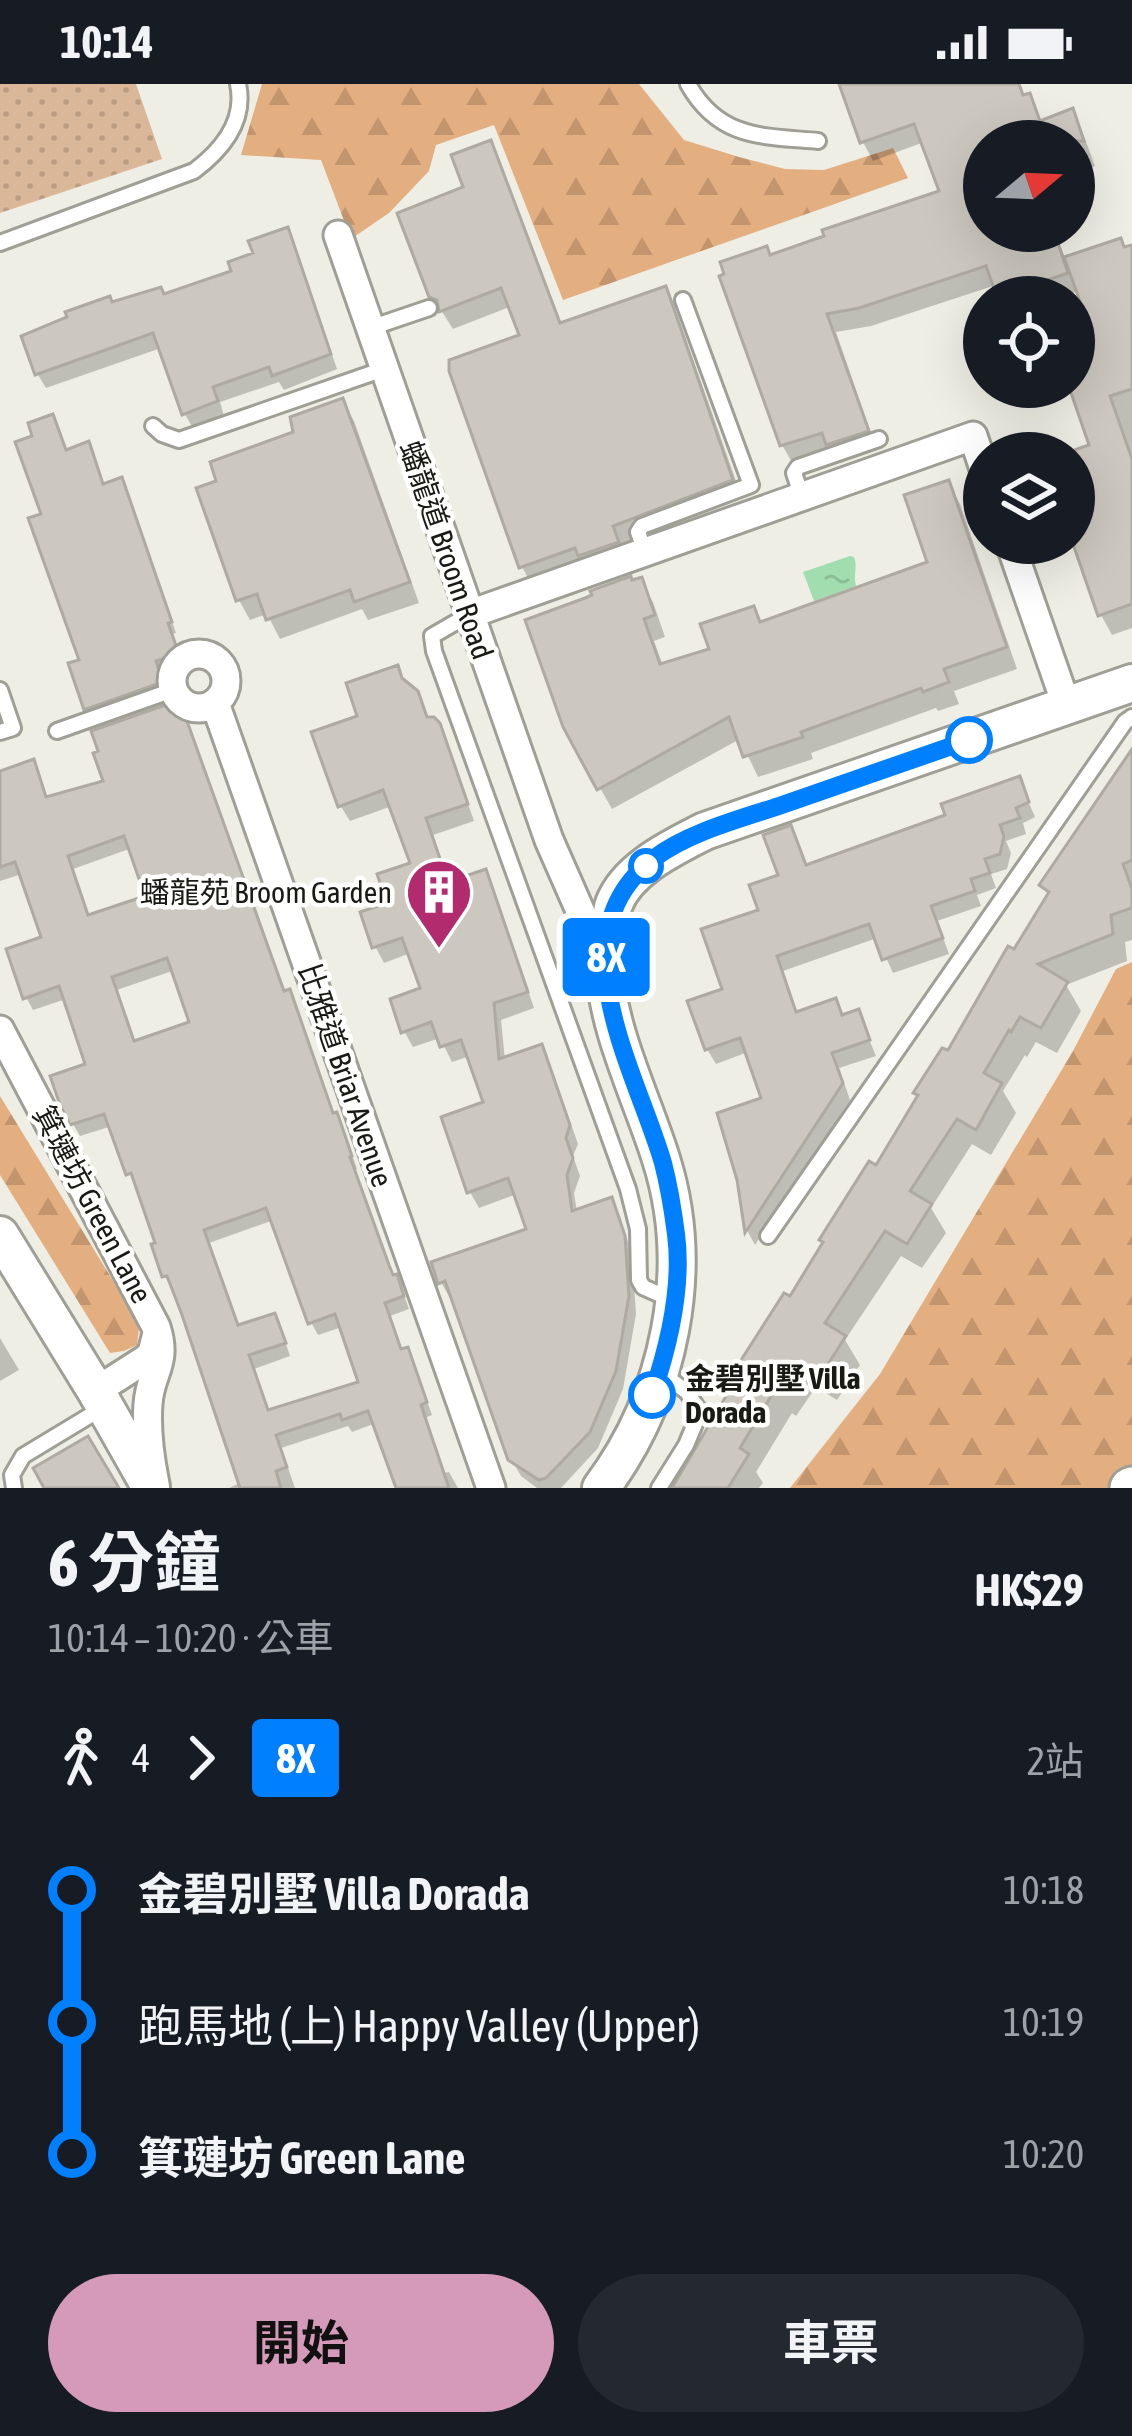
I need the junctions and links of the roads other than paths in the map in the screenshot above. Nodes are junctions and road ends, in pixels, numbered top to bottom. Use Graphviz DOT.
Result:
graph roads {
  1 [pos="238,84"];
  2 [pos="688,84"];
  3 [pos="818,141"];
  4 [pos="338,235"];
  5 [pos="0,243"];
  6 [pos="683,300"];
  7 [pos="429,308"];
  8 [pos="370,328"];
  9 [pos="384,369"];
  10 [pos="153,426"];
  11 [pos="879,439"];
  12 [pos="963,440"];
  13 [pos="802,497"];
  14 [pos="640,560"];
  15 [pos="1017,564"];
  16 [pos="470,614"];
  17 [pos="1132,683"];
  18 [pos="0,690"];
  19 [pos="173,690"];
  20 [pos="215,703"];
  21 [pos="1066,706"];
  22 [pos="1132,717"];
  23 [pos="57,731"];
  24 [pos="0,732"];
  25 [pos="560,865"];
  26 [pos="614,904"];
  27 [pos="604,965"];
  28 [pos="0,1030"];
  29 [pos="0,1234"];
  30 [pos="768,1236"];
  31 [pos="675,1301"];
  32 [pos="152,1316"];
  33 [pos="660,1372"];
  34 [pos="100,1399"];
  35 [pos="477,1448"];
  36 [pos="14,1488"];
  37 [pos="153,1488"];
  38 [pos="491,1488"];
  39 [pos="511,1488"];
  40 [pos="601,1488"];
  41 [pos="659,1488"];
  1 -- 5 [label="lane"];
  2 -- 3 [label="lane"];
  4 -- 8 [label="street, 蟠龍道 Broom Road"];
  6 -- 14 [label="lane"];
  7 -- 8 [label="lane"];
  8 -- 9 [label="street, 蟠龍道 Broom Road"];
  9 -- 10 [label="lane"];
  9 -- 16 [label="street, 蟠龍道 Broom Road"];
  11 -- 13 [label="lane"];
  12 -- 13 [label="street"];
  13 -- 14 [label="street"];
  14 -- 16 [label="street"];
  15 -- 21 [label="street"];
  16 -- 25 [label="street, 蟠龍道 Broom Road"];
  16 -- 31 [label="lane"];
  17 -- 21 [label="street"];
  18 -- 24 [label="lane"];
  19 -- 20 [label="street"];
  19 -- 20 [label="street, 比雅道 Briar Avenue"];
  19 -- 23 [label="lane"];
  20 -- 35 [label="street, 比雅道 Briar Avenue"];
  21 -- 26 [label="street"];
  22 -- 30 [label="lane"];
  25 -- 26 [label="street"];
  25 -- 27 [label="street, 蟠龍道 Broom Road"];
  26 -- 27 [label="street"];
  27 -- 31 [label="street"];
  28 -- 32 [label="street, 箕璉坊 Green Lane"];
  29 -- 34 [label="street"];
  31 -- 33 [label="street"];
  32 -- 34 [label="street, 箕璉坊 Green Lane"];
  32 -- 37 [label="street, 箕璉坊 Green Lane"];
  33 -- 40 [label="street"];
  33 -- 41 [label="lane"];
  34 -- 36 [label="lane"];
  34 -- 37 [label="street"];
  35 -- 38 [label="street, 比雅道 Briar Avenue"];
  35 -- 39 [label="street, 比雅道 Briar Avenue"];
}
